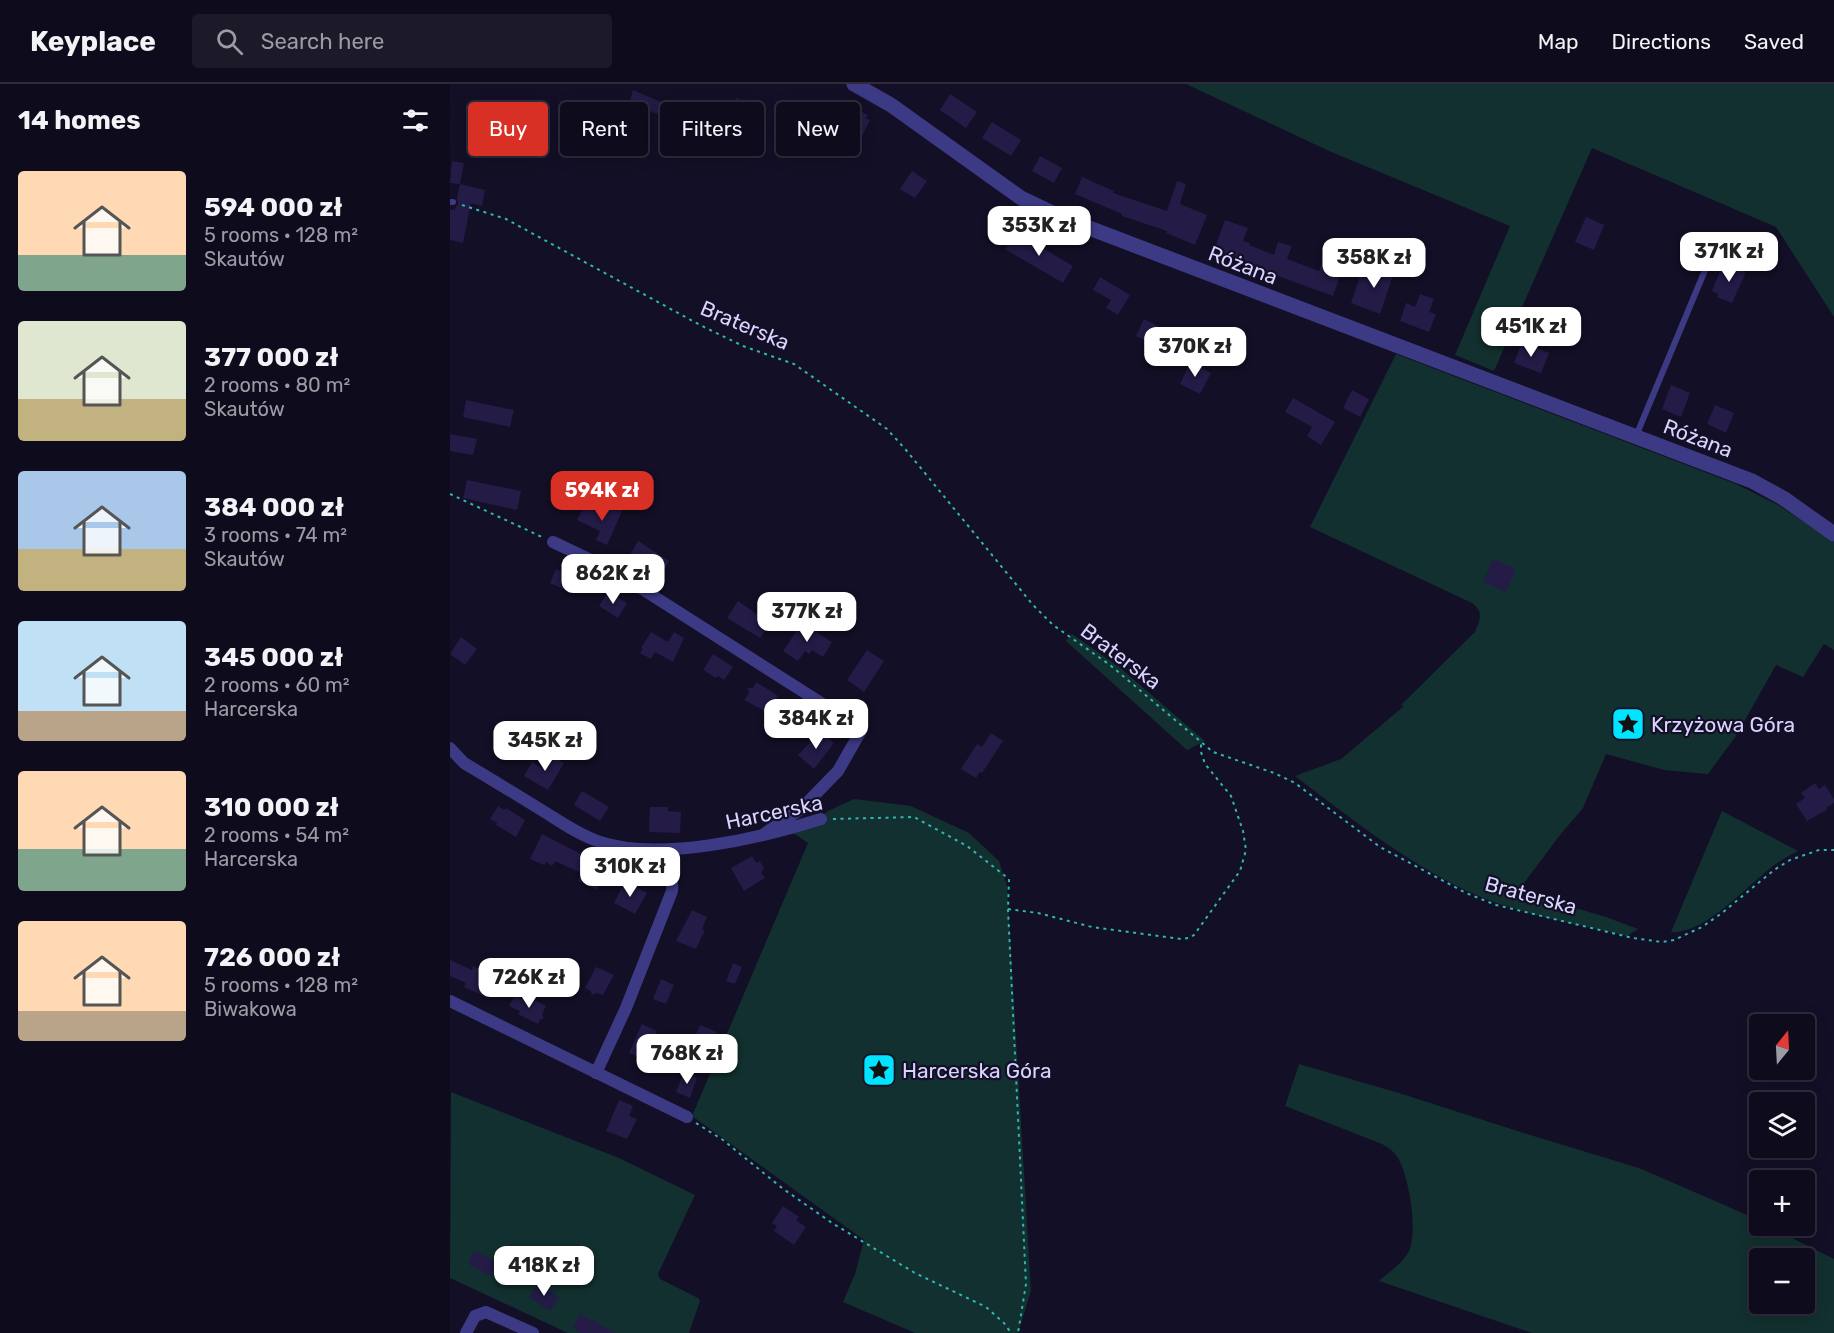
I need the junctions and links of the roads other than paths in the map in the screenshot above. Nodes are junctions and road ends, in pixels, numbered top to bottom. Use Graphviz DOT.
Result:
graph roads {
  1 [pos="854,84"];
  2 [pos="1708,263"];
  3 [pos="1636,436"];
  4 [pos="1834,534"];
  5 [pos="553,542"];
  6 [pos="450,748"];
  7 [pos="821,819"];
  8 [pos="764,834"];
  9 [pos="643,850"];
  10 [pos="450,1001"];
  11 [pos="596,1073"];
  12 [pos="687,1117"];
  13 [pos="466,1333"];
  14 [pos="533,1333"];
  1 -- 3 [label="street, Różana"];
  2 -- 3 [label="lane"];
  3 -- 4 [label="street, Różana"];
  5 -- 8 [label="street"];
  6 -- 9 [label="street, Harcerska"];
  7 -- 8 [label="street, Harcerska"];
  8 -- 9 [label="street, Harcerska"];
  9 -- 11 [label="street"];
  10 -- 11 [label="street"];
  11 -- 12 [label="street"];
  13 -- 14 [label="street"];
}
